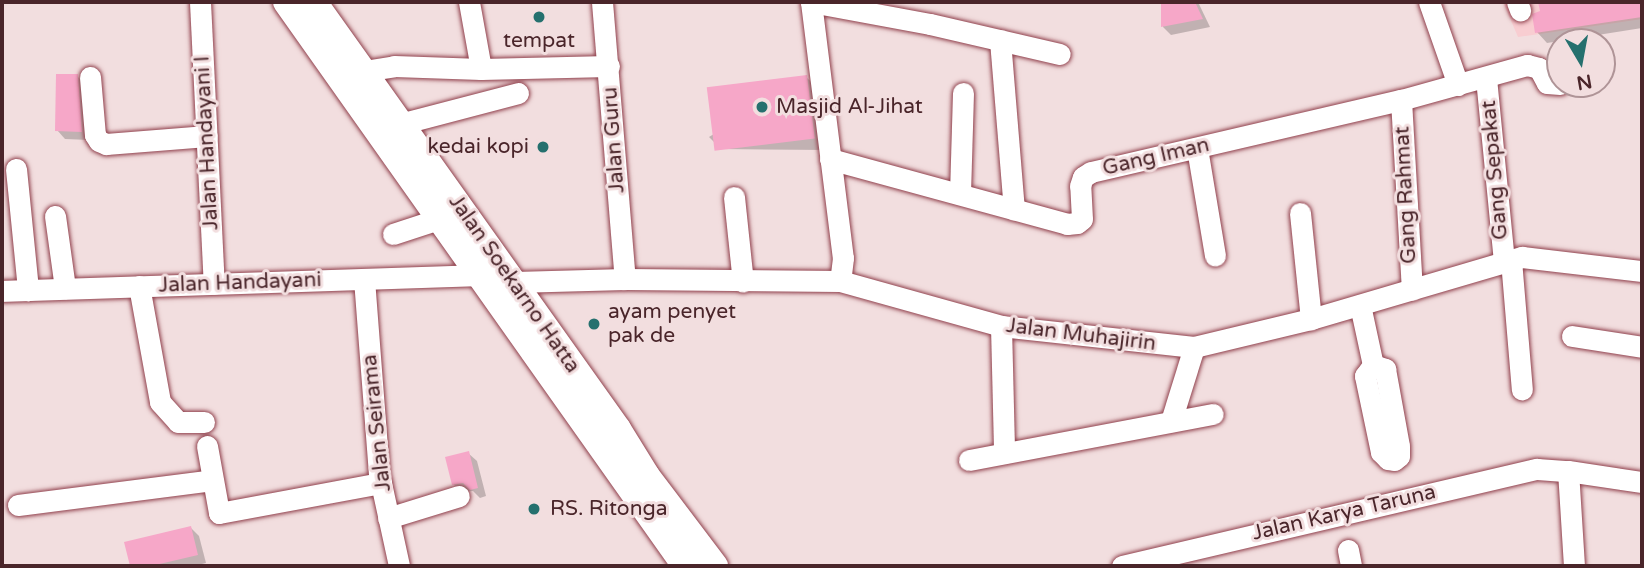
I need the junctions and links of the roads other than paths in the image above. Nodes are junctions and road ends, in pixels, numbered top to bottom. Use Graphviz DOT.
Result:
graph roads {
  1 [pos="200,2"];
  2 [pos="286,2"];
  3 [pos="314,2"];
  4 [pos="469,2"];
  5 [pos="602,2"];
  6 [pos="811,2"];
  7 [pos="1429,2"];
  8 [pos="1000,40"];
  9 [pos="1060,54"];
  10 [pos="608,66"];
  11 [pos="481,69"];
  12 [pos="363,71"];
  13 [pos="90,77"];
  14 [pos="1486,78"];
  15 [pos="1546,82"];
  16 [pos="1458,85"];
  17 [pos="518,93"];
  18 [pos="963,93"];
  19 [pos="1401,100"];
  20 [pos="400,124"];
  21 [pos="207,136"];
  22 [pos="1197,148"];
  23 [pos="830,159"];
  24 [pos="16,169"];
  25 [pos="960,194"];
  26 [pos="734,197"];
  27 [pos="1014,209"];
  28 [pos="1300,213"];
  29 [pos="54,216"];
  30 [pos="439,219"];
  31 [pos="393,234"];
  32 [pos="1215,255"];
  33 [pos="1507,261"];
  34 [pos="1642,271"];
  35 [pos="478,275"];
  36 [pos="363,279"];
  37 [pos="625,279"];
  38 [pos="840,281"];
  39 [pos="514,282"];
  40 [pos="743,282"];
  41 [pos="214,284"];
  42 [pos="139,286"];
  43 [pos="65,288"];
  44 [pos="28,290"];
  45 [pos="1412,290"];
  46 [pos="2,291"];
  47 [pos="1360,305"];
  48 [pos="1311,319"];
  49 [pos="1000,326"];
  50 [pos="1572,336"];
  51 [pos="1194,347"];
  52 [pos="1642,347"];
  53 [pos="1373,365"];
  54 [pos="1522,390"];
  55 [pos="1213,414"];
  56 [pos="1171,421"];
  57 [pos="204,422"];
  58 [pos="207,446"];
  59 [pos="1004,453"];
  60 [pos="969,460"];
  61 [pos="1567,471"];
  62 [pos="212,480"];
  63 [pos="1642,482"];
  64 [pos="381,483"];
  65 [pos="459,496"];
  66 [pos="19,505"];
  67 [pos="388,518"];
  68 [pos="701,564"];
  69 [pos="399,566"];
  70 [pos="1122,566"];
  71 [pos="1574,566"];
  1 -- 21 [label="street, Jalan Handayani I"];
  2 -- 30 [label="main road, Jalan Soekarno Hatta"];
  3 -- 12 [label="main road, Jalan Soekarno Hatta"];
  4 -- 11 [label="street"];
  5 -- 10 [label="street, Jalan Guru"];
  6 -- 8 [label="street"];
  6 -- 23 [label="street"];
  7 -- 16 [label="street"];
  8 -- 9 [label="street"];
  8 -- 27 [label="street"];
  10 -- 11 [label="street"];
  10 -- 37 [label="street, Jalan Guru"];
  11 -- 12 [label="street"];
  12 -- 20 [label="main road, Jalan Soekarno Hatta"];
  13 -- 21 [label="street"];
  14 -- 15 [label="street, Gang Iman"];
  14 -- 16 [label="street, Gang Iman"];
  14 -- 33 [label="street, Gang Sepakat"];
  16 -- 19 [label="street, Gang Iman"];
  17 -- 20 [label="street"];
  18 -- 25 [label="street"];
  19 -- 22 [label="street, Gang Iman"];
  19 -- 45 [label="street, Gang Rahmat"];
  20 -- 39 [label="main road, Jalan Soekarno Hatta"];
  21 -- 41 [label="street, Jalan Handayani I"];
  22 -- 27 [label="street, Gang Iman"];
  22 -- 32 [label="street"];
  23 -- 25 [label="street, Gang Iman"];
  23 -- 38 [label="street"];
  24 -- 44 [label="street"];
  25 -- 27 [label="street, Gang Iman"];
  26 -- 40 [label="street"];
  28 -- 48 [label="street"];
  29 -- 43 [label="street"];
  30 -- 31 [label="street"];
  30 -- 35 [label="main road, Jalan Soekarno Hatta"];
  33 -- 34 [label="street, Jalan Muhajirin"];
  33 -- 45 [label="street, Jalan Muhajirin"];
  33 -- 54 [label="street, Gang Sepakat"];
  35 -- 36 [label="street, Jalan Handayani"];
  35 -- 68 [label="main road, Jalan Soekarno Hatta"];
  36 -- 41 [label="street, Jalan Handayani"];
  36 -- 64 [label="street, Jalan Seirama"];
  37 -- 39 [label="street, Jalan Muhajirin"];
  37 -- 40 [label="street, Jalan Muhajirin"];
  38 -- 40 [label="street, Jalan Muhajirin"];
  38 -- 49 [label="street, Jalan Muhajirin"];
  39 -- 68 [label="main road, Jalan Soekarno Hatta"];
  41 -- 42 [label="street, Jalan Handayani"];
  42 -- 43 [label="street, Jalan Handayani"];
  42 -- 57 [label="street"];
  43 -- 44 [label="street, Jalan Handayani"];
  44 -- 46 [label="street, Jalan Handayani"];
  45 -- 47 [label="street, Jalan Muhajirin"];
  47 -- 48 [label="street, Jalan Muhajirin"];
  47 -- 53 [label="street"];
  48 -- 51 [label="street, Jalan Muhajirin"];
  49 -- 51 [label="street, Jalan Muhajirin"];
  49 -- 59 [label="street"];
  50 -- 52 [label="street"];
  51 -- 56 [label="street"];
  55 -- 56 [label="street"];
  56 -- 59 [label="street"];
  58 -- 62 [label="street"];
  59 -- 60 [label="street"];
  61 -- 63 [label="street, Jalan Karya Taruna"];
  61 -- 70 [label="street, Jalan Karya Taruna"];
  61 -- 71 [label="street"];
  62 -- 64 [label="street"];
  62 -- 66 [label="street"];
  64 -- 67 [label="street, Jalan Seirama"];
  65 -- 67 [label="street"];
  67 -- 69 [label="street, Jalan Seirama"];
}
